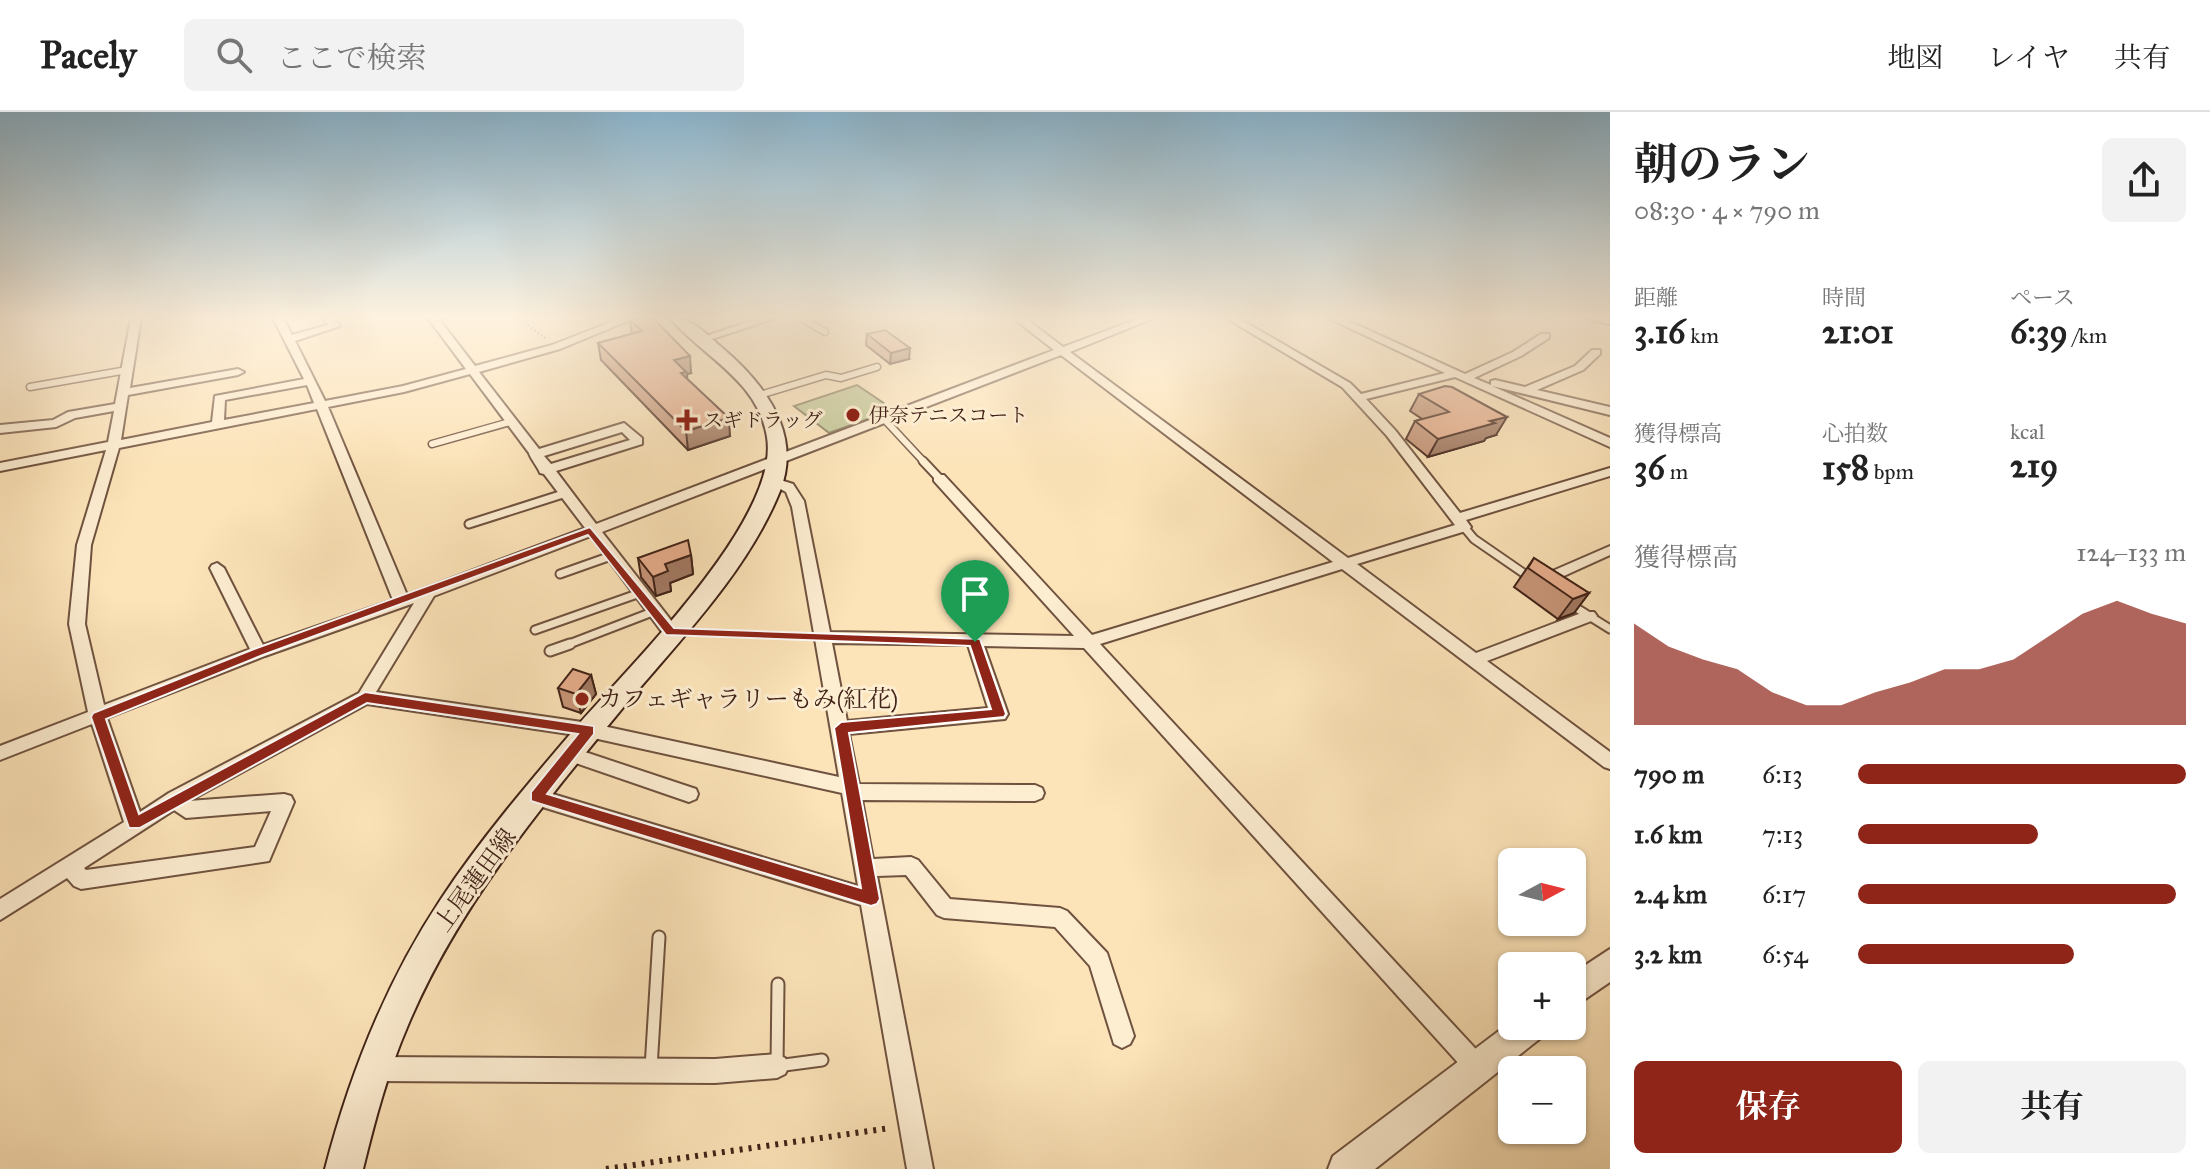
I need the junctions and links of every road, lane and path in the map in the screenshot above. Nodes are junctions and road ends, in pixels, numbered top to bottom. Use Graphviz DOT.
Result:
graph roads {
  1 [pos="304,367"];
  2 [pos="469,367"];
  3 [pos="485,367"];
  4 [pos="731,367"];
  5 [pos="876,367"];
  6 [pos="1024,367"];
  7 [pos="1085,367"];
  8 [pos="1316,367"];
  9 [pos="1442,367"];
  10 [pos="1488,367"];
  11 [pos="1580,367"];
  12 [pos="127,370"];
  13 [pos="472,371"];
  14 [pos="238,372"];
  15 [pos="1455,373"];
  16 [pos="1469,376"];
  17 [pos="311,381"];
  18 [pos="30,387"];
  19 [pos="1527,390"];
  20 [pos="124,392"];
  21 [pos="760,395"];
  22 [pos="1358,398"];
  23 [pos="320,405"];
  24 [pos="121,406"];
  25 [pos="1610,411"];
  26 [pos="884,419"];
  27 [pos="510,422"];
  28 [pos="218,425"];
  29 [pos="0,429"];
  30 [pos="1610,443"];
  31 [pos="432,444"];
  32 [pos="114,445"];
  33 [pos="534,455"];
  34 [pos="0,467"];
  35 [pos="545,470"];
  36 [pos="776,470"];
  37 [pos="1610,472"];
  38 [pos="939,478"];
  39 [pos="563,494"];
  40 [pos="1461,522"];
  41 [pos="469,524"];
  42 [pos="590,531"];
  43 [pos="1610,550"];
  44 [pos="611,556"];
  45 [pos="1345,564"];
  46 [pos="217,568"];
  47 [pos="560,574"];
  48 [pos="1544,587"];
  49 [pos="428,593"];
  50 [pos="640,593"];
  51 [pos="1563,599"];
  52 [pos="402,602"];
  53 [pos="1589,616"];
  54 [pos="663,622"];
  55 [pos="1610,629"];
  56 [pos="535,630"];
  57 [pos="824,637"];
  58 [pos="975,642"];
  59 [pos="1087,642"];
  60 [pos="550,651"];
  61 [pos="259,652"];
  62 [pos="1473,660"];
  63 [pos="365,697"];
  64 [pos="98,717"];
  65 [pos="841,728"];
  66 [pos="589,730"];
  67 [pos="0,753"];
  68 [pos="570,754"];
  69 [pos="1610,762"];
  70 [pos="851,790"];
  71 [pos="1035,793"];
  72 [pos="689,794"];
  73 [pos="536,797"];
  74 [pos="176,799"];
  75 [pos="134,824"];
  76 [pos="69,865"];
  77 [pos="865,868"];
  78 [pos="871,899"];
  79 [pos="0,910"];
  80 [pos="659,937"];
  81 [pos="1610,963"];
  82 [pos="1586,982"];
  83 [pos="778,984"];
  84 [pos="1122,1036"];
  85 [pos="1513,1040"];
  86 [pos="822,1060"];
  87 [pos="777,1066"];
  88 [pos="1478,1068"];
  89 [pos="370,1069"];
  90 [pos="651,1070"];
  91 [pos="913,1126"];
  92 [pos="344,1169"];
  93 [pos="606,1169"];
  94 [pos="920,1169"];
  95 [pos="1346,1169"];
  1 -- 17 [label="street"];
  2 -- 13 [label="street"];
  3 -- 13 [label="street"];
  4 -- 21 [label="main road"];
  5 -- 21 [label="lane"];
  6 -- 26 [label="street"];
  7 -- 45 [label="street"];
  8 -- 22 [label="street"];
  9 -- 15 [label="street"];
  10 -- 16 [label="street"];
  11 -- 19 [label="street"];
  12 -- 18 [label="lane"];
  12 -- 20 [label="street"];
  13 -- 23 [label="street"];
  13 -- 27 [label="street"];
  14 -- 20 [label="street"];
  15 -- 16 [label="street"];
  15 -- 22 [label="street"];
  15 -- 30 [label="street"];
  16 -- 19 [label="street"];
  17 -- 23 [label="street"];
  17 -- 28 [label="street"];
  19 -- 25 [label="street"];
  20 -- 24 [label="street"];
  21 -- 36 [label="main road"];
  22 -- 40 [label="street"];
  23 -- 28 [label="street"];
  23 -- 52 [label="street"];
  24 -- 29 [label="street"];
  24 -- 32 [label="street"];
  26 -- 36 [label="street"];
  26 -- 38 [label="lane"];
  27 -- 31 [label="lane"];
  27 -- 33 [label="street"];
  28 -- 32 [label="street"];
  32 -- 34 [label="street"];
  32 -- 64 [label="street"];
  33 -- 35 [label="street"];
  33 -- 35 [label="street"];
  35 -- 39 [label="street"];
  36 -- 42 [label="street"];
  36 -- 54 [label="main road, 上尾蓮田線"];
  36 -- 57 [label="street"];
  37 -- 40 [label="street"];
  38 -- 59 [label="street"];
  39 -- 41 [label="lane"];
  39 -- 42 [label="street"];
  40 -- 45 [label="street"];
  40 -- 48 [label="lane"];
  42 -- 44 [label="street"];
  42 -- 49 [label="street"];
  43 -- 48 [label="street"];
  44 -- 47 [label="lane"];
  44 -- 50 [label="street"];
  45 -- 59 [label="street"];
  45 -- 62 [label="street"];
  46 -- 61 [label="street"];
  49 -- 52 [label="street"];
  49 -- 63 [label="street"];
  50 -- 54 [label="street"];
  50 -- 56 [label="lane"];
  51 -- 53 [label="lane"];
  52 -- 61 [label="street"];
  53 -- 55 [label="lane"];
  53 -- 62 [label="street"];
  54 -- 57 [label="path"];
  54 -- 60 [label="lane"];
  54 -- 66 [label="main road, 上尾蓮田線"];
  57 -- 58 [label="street"];
  57 -- 65 [label="street"];
  58 -- 59 [label="street"];
  58 -- 65 [label="street"];
  59 -- 88 [label="street"];
  61 -- 64 [label="street"];
  62 -- 69 [label="street"];
  63 -- 66 [label="street"];
  63 -- 74 [label="street"];
  64 -- 67 [label="street"];
  64 -- 75 [label="street"];
  65 -- 70 [label="street"];
  66 -- 68 [label="main road, 上尾蓮田線"];
  66 -- 70 [label="street"];
  68 -- 72 [label="street"];
  68 -- 73 [label="main road, 上尾蓮田線"];
  70 -- 71 [label="street"];
  70 -- 77 [label="street"];
  73 -- 78 [label="street"];
  73 -- 89 [label="main road, 上尾蓮田線"];
  74 -- 75 [label="street"];
  74 -- 76 [label="street"];
  75 -- 76 [label="street"];
  76 -- 79 [label="street"];
  77 -- 78 [label="street"];
  77 -- 84 [label="street"];
  78 -- 91 [label="street"];
  80 -- 90 [label="lane"];
  81 -- 82 [label="street"];
  83 -- 87 [label="lane"];
  85 -- 88 [label="street"];
  86 -- 87 [label="lane"];
  87 -- 90 [label="street"];
  88 -- 95 [label="street"];
  89 -- 90 [label="street"];
  89 -- 92 [label="main road, 上尾蓮田線"];
  91 -- 93 [label="path"];
  91 -- 94 [label="street"];
}
